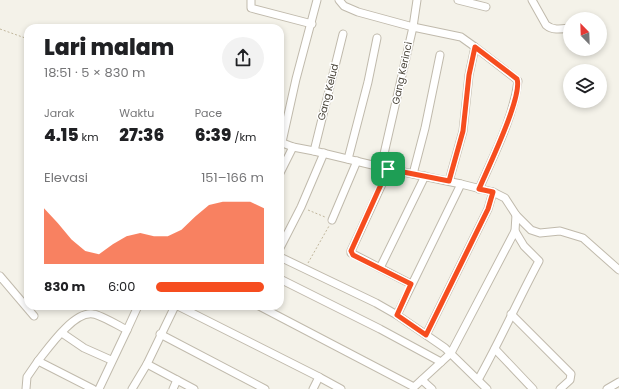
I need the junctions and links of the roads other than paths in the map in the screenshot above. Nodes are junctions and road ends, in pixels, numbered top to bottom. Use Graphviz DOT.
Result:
graph roads {
  1 [pos="317,0"];
  2 [pos="339,0"];
  3 [pos="417,0"];
  4 [pos="458,0"];
  5 [pos="532,0"];
  6 [pos="251,1"];
  7 [pos="486,7"];
  8 [pos="312,24"];
  9 [pos="413,27"];
  10 [pos="563,28"];
  11 [pos="343,34"];
  12 [pos="377,38"];
  13 [pos="475,47"];
  14 [pos="440,55"];
  15 [pos="284,129"];
  16 [pos="284,143"];
  17 [pos="293,147"];
  18 [pos="314,151"];
  19 [pos="324,153"];
  20 [pos="348,159"];
  21 [pos="356,161"];
  22 [pos="284,165"];
  23 [pos="385,168"];
  24 [pos="413,174"];
  25 [pos="425,176"];
  26 [pos="449,181"];
  27 [pos="461,184"];
  28 [pos="479,189"];
  29 [pos="493,192"];
  30 [pos="516,215"];
  31 [pos="332,220"];
  32 [pos="515,231"];
  33 [pos="284,240"];
  34 [pos="284,259"];
  35 [pos="380,268"];
  36 [pos="619,270"];
  37 [pos="0,276"];
  38 [pos="284,281"];
  39 [pos="411,284"];
  40 [pos="24,304"];
  41 [pos="29,310"];
  42 [pos="136,310"];
  43 [pos="174,310"];
  44 [pos="184,310"];
  45 [pos="267,310"];
  46 [pos="512,314"];
  47 [pos="397,315"];
  48 [pos="34,316"];
  49 [pos="127,330"];
  50 [pos="62,333"];
  51 [pos="160,334"];
  52 [pos="426,335"];
  53 [pos="495,349"];
  54 [pos="451,353"];
  55 [pos="111,360"];
  56 [pos="38,361"];
  57 [pos="441,362"];
  58 [pos="147,364"];
  59 [pos="319,377"];
  60 [pos="178,380"];
  61 [pos="422,380"];
  62 [pos="478,380"];
  63 [pos="619,382"];
  64 [pos="413,388"];
  65 [pos="26,389"];
  66 [pos="93,389"];
  67 [pos="99,389"];
  68 [pos="132,389"];
  69 [pos="172,389"];
  70 [pos="194,389"];
  71 [pos="265,389"];
  72 [pos="313,389"];
  73 [pos="341,389"];
  74 [pos="432,389"];
  75 [pos="487,389"];
  76 [pos="533,389"];
  77 [pos="560,389"];
  78 [pos="607,389"];
  1 -- 8 [label="street"];
  2 -- 9 [label="street"];
  3 -- 9 [label="street, Gang Kerinci"];
  4 -- 7 [label="street"];
  5 -- 10 [label="street"];
  6 -- 8 [label="street"];
  8 -- 15 [label="street"];
  9 -- 13 [label="street"];
  9 -- 23 [label="street, Gang Kerinci"];
  11 -- 18 [label="street, Gang Kelud"];
  12 -- 20 [label="street"];
  13 -- 26 [label="street"];
  13 -- 28 [label="street"];
  14 -- 24 [label="street"];
  16 -- 17 [label="street"];
  17 -- 18 [label="street"];
  17 -- 22 [label="street"];
  18 -- 19 [label="street"];
  19 -- 20 [label="street"];
  19 -- 33 [label="street"];
  20 -- 21 [label="street"];
  21 -- 23 [label="street"];
  21 -- 31 [label="street"];
  23 -- 24 [label="street"];
  23 -- 35 [label="street, Gang Kerinci"];
  24 -- 25 [label="street"];
  25 -- 26 [label="street"];
  25 -- 35 [label="street"];
  26 -- 27 [label="street"];
  27 -- 28 [label="street"];
  27 -- 39 [label="street"];
  28 -- 29 [label="street"];
  29 -- 30 [label="street"];
  29 -- 52 [label="street"];
  30 -- 32 [label="street"];
  30 -- 36 [label="street"];
  32 -- 46 [label="street"];
  32 -- 54 [label="street"];
  34 -- 47 [label="street"];
  35 -- 39 [label="street"];
  37 -- 40 [label="street"];
  38 -- 57 [label="street"];
  39 -- 47 [label="street"];
  41 -- 48 [label="street"];
  42 -- 49 [label="street"];
  43 -- 51 [label="street"];
  44 -- 59 [label="street"];
  45 -- 64 [label="street"];
  46 -- 53 [label="street"];
  46 -- 77 [label="street"];
  47 -- 52 [label="street"];
  49 -- 50 [label="street"];
  49 -- 55 [label="street"];
  50 -- 55 [label="street"];
  50 -- 56 [label="street"];
  51 -- 58 [label="street"];
  51 -- 71 [label="street"];
  52 -- 54 [label="street"];
  53 -- 62 [label="street"];
  53 -- 76 [label="street"];
  54 -- 57 [label="street"];
  54 -- 62 [label="street"];
  55 -- 67 [label="street"];
  56 -- 65 [label="street"];
  56 -- 66 [label="street"];
  57 -- 61 [label="street"];
  58 -- 60 [label="street"];
  58 -- 68 [label="street"];
  59 -- 72 [label="street"];
  59 -- 73 [label="street"];
  60 -- 69 [label="street"];
  60 -- 70 [label="street"];
  61 -- 64 [label="street"];
  61 -- 74 [label="street"];
  62 -- 75 [label="street"];
  63 -- 78 [label="street"];
}
